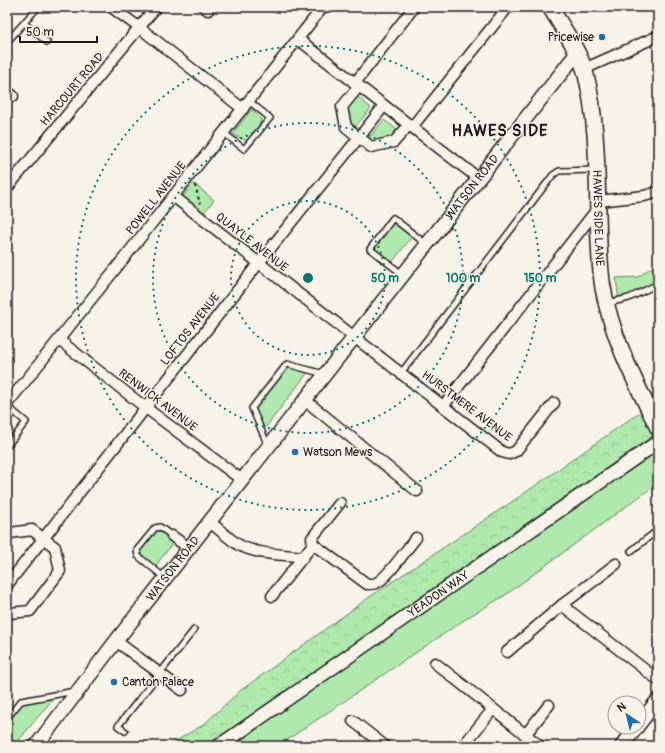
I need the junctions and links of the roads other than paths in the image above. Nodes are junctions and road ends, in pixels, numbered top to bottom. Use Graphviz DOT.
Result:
graph roads {
  1 [pos="38,7"];
  2 [pos="111,7"];
  3 [pos="156,7"];
  4 [pos="323,7"];
  5 [pos="414,7"];
  6 [pos="508,7"];
  7 [pos="551,7"];
  8 [pos="24,23"];
  9 [pos="140,28"];
  10 [pos="658,36"];
  11 [pos="298,39"];
  12 [pos="7,42"];
  13 [pos="47,42"];
  14 [pos="577,53"];
  15 [pos="584,69"];
  16 [pos="357,85"];
  17 [pos="246,105"];
  18 [pos="384,106"];
  19 [pos="411,126"];
  20 [pos="224,133"];
  21 [pos="358,138"];
  22 [pos="596,170"];
  23 [pos="478,178"];
  24 [pos="7,188"];
  25 [pos="658,192"];
  26 [pos="173,196"];
  27 [pos="598,205"];
  28 [pos="426,244"];
  29 [pos="258,264"];
  30 [pos="403,274"];
  31 [pos="658,284"];
  32 [pos="607,304"];
  33 [pos="354,337"];
  34 [pos="58,340"];
  35 [pos="401,373"];
  36 [pos="325,375"];
  37 [pos="305,400"];
  38 [pos="554,403"];
  39 [pos="7,405"];
  40 [pos="444,405"];
  41 [pos="146,408"];
  42 [pos="658,428"];
  43 [pos="658,442"];
  44 [pos="7,446"];
  45 [pos="268,447"];
  46 [pos="242,480"];
  47 [pos="417,491"];
  48 [pos="340,504"];
  49 [pos="210,522"];
  50 [pos="658,530"];
  51 [pos="172,536"];
  52 [pos="7,537"];
  53 [pos="44,538"];
  54 [pos="416,538"];
  55 [pos="313,544"];
  56 [pos="189,548"];
  57 [pos="631,551"];
  58 [pos="303,557"];
  59 [pos="616,564"];
  60 [pos="165,578"];
  61 [pos="7,586"];
  62 [pos="272,596"];
  63 [pos="562,605"];
  64 [pos="7,611"];
  65 [pos="194,630"];
  66 [pos="116,641"];
  67 [pos="507,652"];
  68 [pos="435,663"];
  69 [pos="160,673"];
  70 [pos="658,680"];
  71 [pos="182,690"];
  72 [pos="78,691"];
  73 [pos="658,700"];
  74 [pos="549,705"];
  75 [pos="493,709"];
  76 [pos="647,714"];
  77 [pos="7,718"];
  78 [pos="353,721"];
  79 [pos="125,731"];
  80 [pos="525,735"];
  81 [pos="631,735"];
  82 [pos="36,746"];
  83 [pos="220,746"];
  84 [pos="385,746"];
  85 [pos="464,746"];
  86 [pos="540,746"];
  87 [pos="622,746"];
  1 -- 8 [label="lane"];
  2 -- 9 [label="street"];
  3 -- 9 [label="street, HARCOURT ROAD"];
  4 -- 11 [label="street, POWELL AVENUE"];
  5 -- 16 [label="street"];
  6 -- 19 [label="street"];
  7 -- 14 [label="main road, HAWES SIDE LANE"];
  8 -- 12 [label="lane"];
  8 -- 13 [label="lane"];
  9 -- 17 [label="street"];
  9 -- 24 [label="street, HARCOURT ROAD"];
  10 -- 15 [label="street"];
  11 -- 16 [label="street"];
  11 -- 17 [label="street, POWELL AVENUE"];
  14 -- 15 [label="main road, HAWES SIDE LANE"];
  14 -- 23 [label="street, WATSON ROAD"];
  15 -- 22 [label="main road, HAWES SIDE LANE"];
  16 -- 18 [label="street"];
  16 -- 21 [label="street"];
  17 -- 20 [label="street, POWELL AVENUE"];
  17 -- 20 [label="lane"];
  18 -- 19 [label="street"];
  18 -- 21 [label="street, LOFTOS AVENUE"];
  19 -- 21 [label="street"];
  19 -- 23 [label="street"];
  20 -- 26 [label="street, POWELL AVENUE"];
  21 -- 29 [label="street, LOFTOS AVENUE"];
  22 -- 27 [label="main road, HAWES SIDE LANE"];
  22 -- 35 [label="lane"];
  23 -- 28 [label="street, WATSON ROAD"];
  25 -- 27 [label="street"];
  26 -- 29 [label="street, QUAYLE AVENUE"];
  26 -- 34 [label="street, POWELL AVENUE"];
  27 -- 32 [label="main road, HAWES SIDE LANE"];
  27 -- 40 [label="street"];
  28 -- 30 [label="street, WATSON ROAD"];
  28 -- 30 [label="lane"];
  29 -- 33 [label="street, QUAYLE AVENUE"];
  29 -- 41 [label="street, LOFTOS AVENUE"];
  30 -- 33 [label="street, WATSON ROAD"];
  31 -- 32 [label="lane"];
  32 -- 42 [label="main road, HAWES SIDE LANE"];
  33 -- 35 [label="street, HURSTMERE AVENUE"];
  33 -- 36 [label="street, WATSON ROAD"];
  34 -- 39 [label="street, POWELL AVENUE"];
  34 -- 41 [label="street, RENWICK AVENUE"];
  35 -- 40 [label="street, HURSTMERE AVENUE"];
  36 -- 37 [label="street, WATSON ROAD"];
  36 -- 45 [label="lane"];
  37 -- 45 [label="street, WATSON ROAD"];
  37 -- 47 [label="street"];
  38 -- 40 [label="street, HURSTMERE AVENUE"];
  39 -- 44 [label="lane, POWELL AVENUE"];
  41 -- 46 [label="street, RENWICK AVENUE"];
  41 -- 53 [label="street, LOFTOS AVENUE"];
  43 -- 83 [label="street, YEADON WAY"];
  45 -- 46 [label="street, WATSON ROAD"];
  46 -- 49 [label="street, WATSON ROAD"];
  48 -- 55 [label="street"];
  49 -- 56 [label="street, WATSON ROAD"];
  49 -- 58 [label="street"];
  50 -- 57 [label="lane"];
  51 -- 56 [label="street"];
  51 -- 60 [label="lane, WATSON ROAD"];
  52 -- 53 [label="street"];
  53 -- 61 [label="street, LOFTOS AVENUE"];
  53 -- 64 [label="street"];
  54 -- 55 [label="street"];
  55 -- 58 [label="street"];
  56 -- 60 [label="street, WATSON ROAD"];
  58 -- 62 [label="street"];
  59 -- 63 [label="street"];
  60 -- 66 [label="street, WATSON ROAD"];
  63 -- 67 [label="street"];
  63 -- 70 [label="street"];
  65 -- 69 [label="lane"];
  66 -- 69 [label="street"];
  66 -- 72 [label="street, WATSON ROAD"];
  68 -- 75 [label="street"];
  69 -- 71 [label="street"];
  69 -- 79 [label="lane"];
  72 -- 77 [label="lane"];
  72 -- 82 [label="street, WATSON ROAD"];
  73 -- 76 [label="street"];
  74 -- 80 [label="street"];
  75 -- 80 [label="street"];
  75 -- 85 [label="street"];
  78 -- 84 [label="street"];
  80 -- 86 [label="street"];
  81 -- 87 [label="street"];
}
